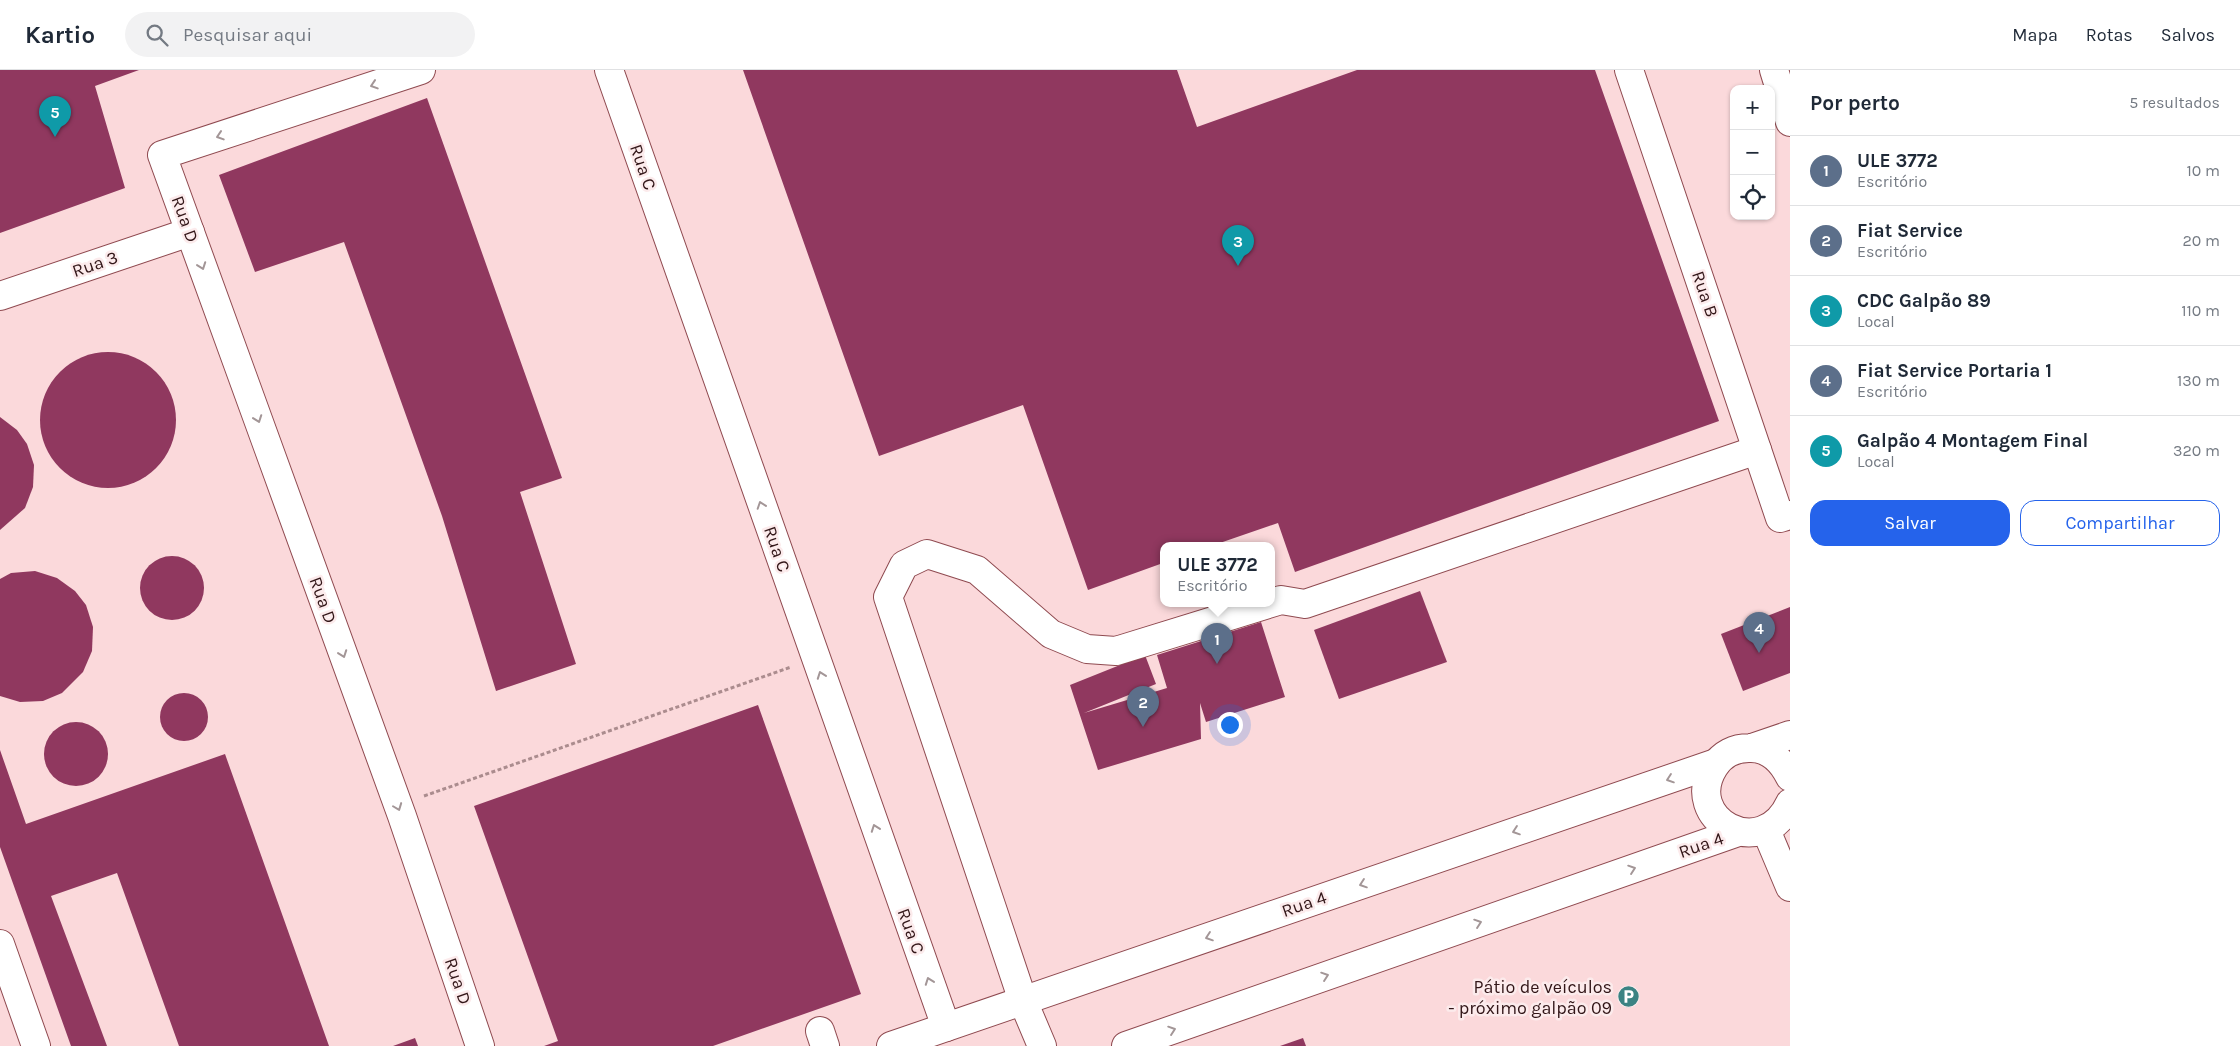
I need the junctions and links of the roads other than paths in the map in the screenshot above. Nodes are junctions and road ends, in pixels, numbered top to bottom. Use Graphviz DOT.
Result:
graph roads {
  1 [pos="421,70"];
  2 [pos="609,70"];
  3 [pos="1629,70"];
  4 [pos="1774,70"];
  5 [pos="1790,122"];
  6 [pos="190,232"];
  7 [pos="0,296"];
  8 [pos="1757,450"];
  9 [pos="1785,517"];
  10 [pos="1275,602"];
  11 [pos="1257,607"];
  12 [pos="1790,735"];
  13 [pos="1755,748"];
  14 [pos="1716,763"];
  15 [pos="1790,777"];
  16 [pos="1783,815"];
  17 [pos="1738,832"];
  18 [pos="1790,887"];
  19 [pos="0,944"];
  20 [pos="1023,1001"];
  21 [pos="946,1027"];
  22 [pos="36,1046"];
  23 [pos="480,1046"];
  24 [pos="891,1046"];
  25 [pos="1042,1046"];
  26 [pos="1126,1046"];
  1 -- 6 [label="lane, Rua D, one-way"];
  21 -- 2 [label="lane, Rua C, one-way"];
  3 -- 8 [label="lane, Rua B"];
  4 -- 5 [label="lane"];
  6 -- 7 [label="lane, Rua 3"];
  6 -- 23 [label="lane, Rua D, one-way"];
  8 -- 9 [label="lane, Rua B"];
  8 -- 10 [label="lane"];
  11 -- 20 [label="lane"];
  12 -- 13 [label="lane"];
  13 -- 14 [label="lane, Rua 4"];
  13 -- 15 [label="lane"];
  14 -- 17 [label="lane"];
  14 -- 20 [label="lane, Rua 4, one-way"];
  16 -- 17 [label="lane, Rua 4"];
  16 -- 18 [label="lane"];
  26 -- 17 [label="lane, Rua 4, one-way"];
  19 -- 22 [label="lane"];
  20 -- 21 [label="lane, Rua 4"];
  20 -- 25 [label="lane"];
  21 -- 24 [label="lane, Rua 4"];
}
